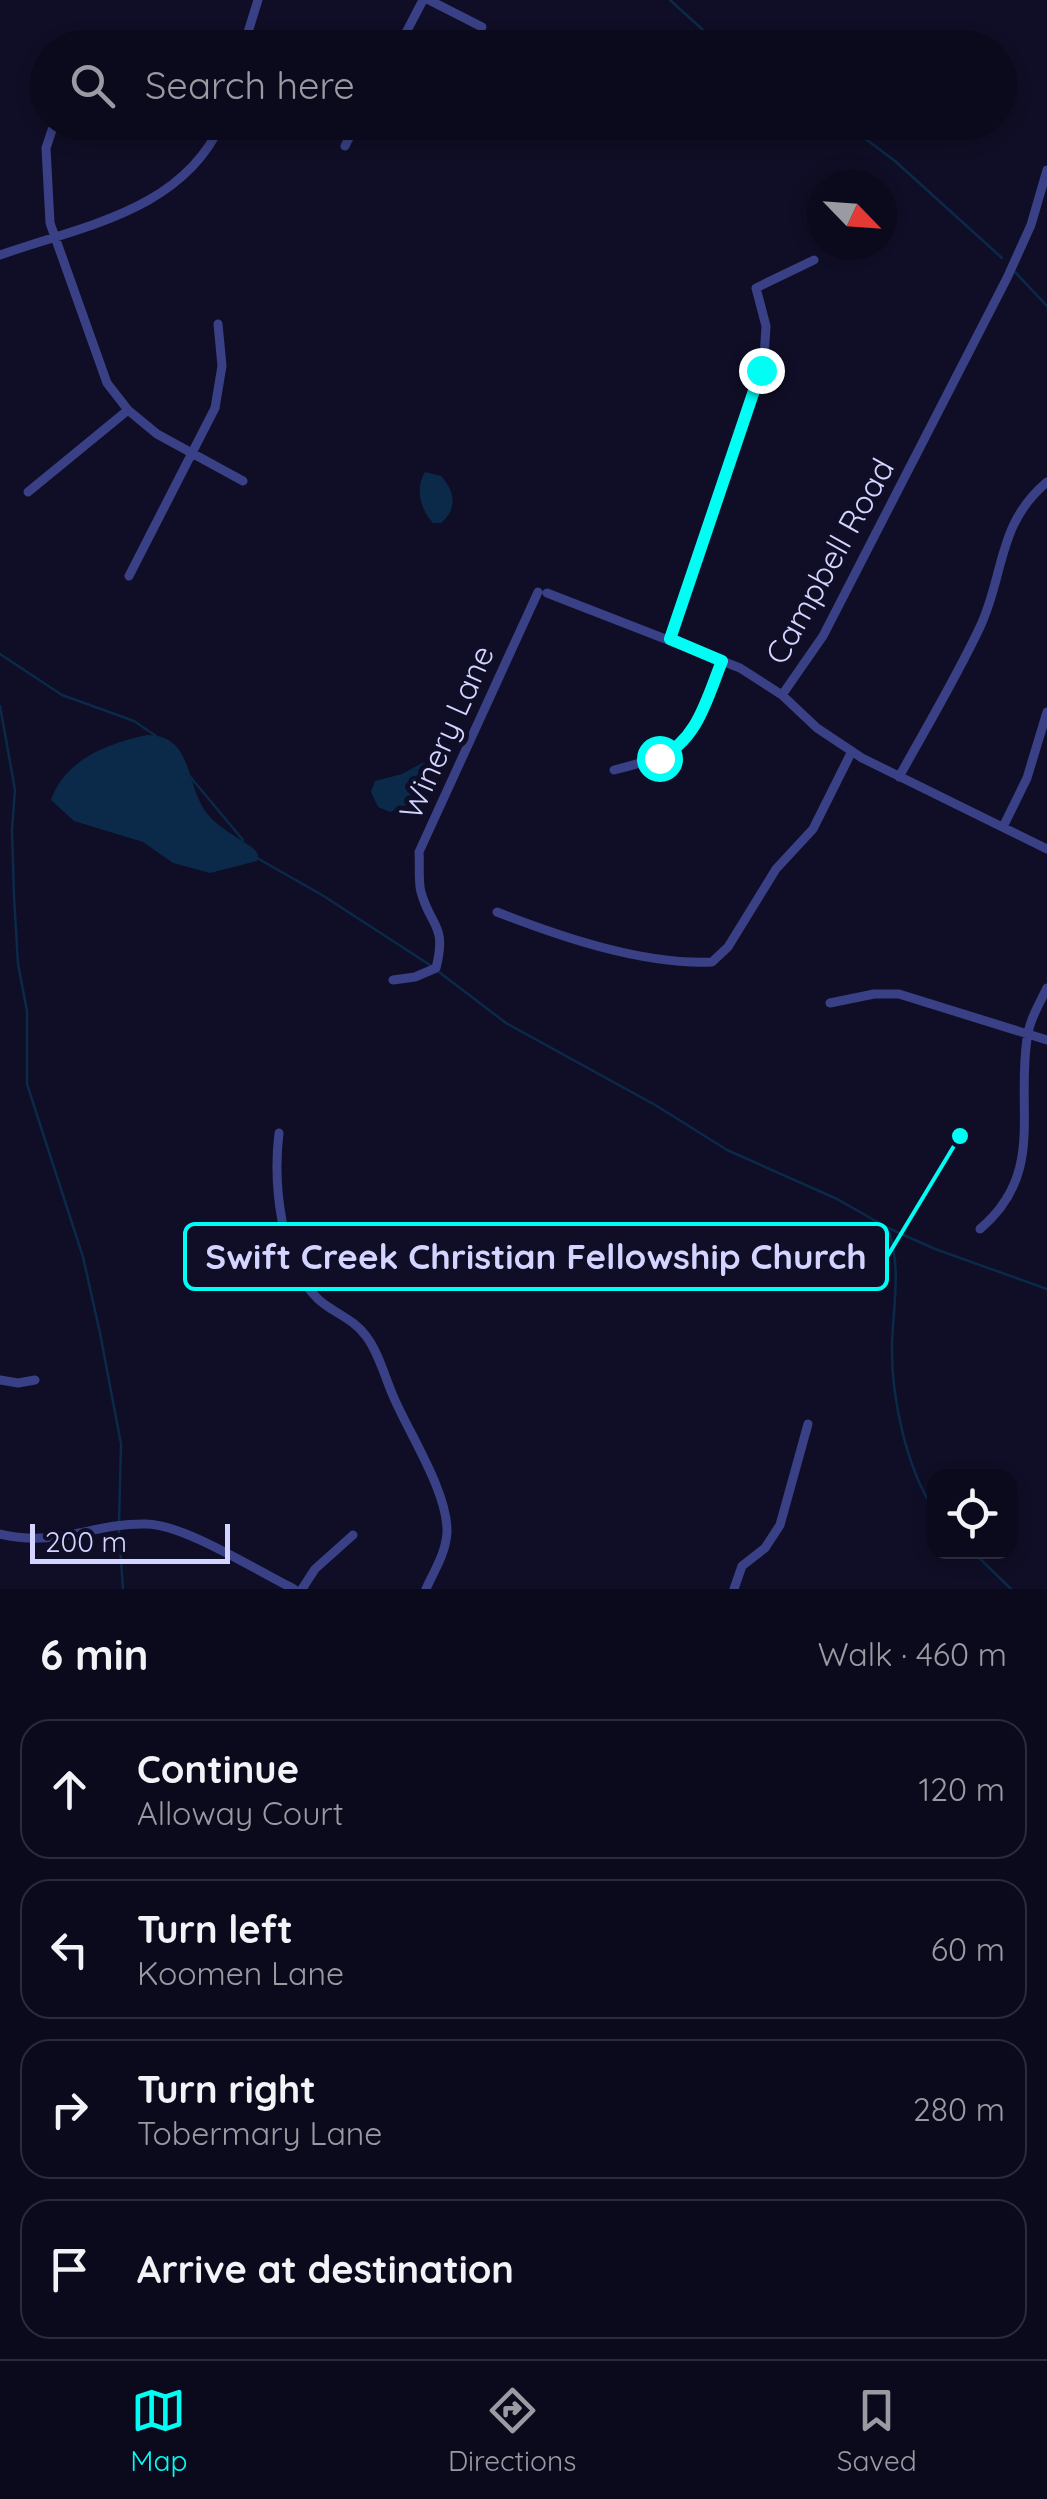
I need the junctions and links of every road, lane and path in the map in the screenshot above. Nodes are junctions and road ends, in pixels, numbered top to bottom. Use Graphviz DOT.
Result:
graph roads {
  1 [pos="258,0"];
  2 [pos="426,0"];
  3 [pos="482,27"];
  4 [pos="249,30"];
  5 [pos="408,30"];
  6 [pos="49,140"];
  7 [pos="211,140"];
  8 [pos="348,140"];
  9 [pos="344,146"];
  10 [pos="1047,170"];
  11 [pos="54,236"];
  12 [pos="0,256"];
  13 [pos="814,260"];
  14 [pos="218,324"];
  15 [pos="128,410"];
  16 [pos="192,454"];
  17 [pos="243,481"];
  18 [pos="1047,482"];
  19 [pos="28,492"];
  20 [pos="128,576"];
  21 [pos="670,639"];
  22 [pos="722,661"];
  23 [pos="782,695"];
  24 [pos="1047,712"];
  25 [pos="852,752"];
  26 [pos="614,770"];
  27 [pos="899,778"];
  28 [pos="1003,828"];
  29 [pos="1047,849"];
  30 [pos="497,912"];
  31 [pos="394,980"];
  32 [pos="1047,988"];
  33 [pos="830,1003"];
  34 [pos="1027,1034"];
  35 [pos="1047,1040"];
  36 [pos="279,1133"];
  37 [pos="980,1229"];
  38 [pos="0,1380"];
  39 [pos="35,1380"];
  40 [pos="808,1424"];
  41 [pos="0,1534"];
  42 [pos="353,1535"];
  43 [pos="294,1589"];
  44 [pos="302,1589"];
  45 [pos="426,1589"];
  46 [pos="734,1589"];
  1 -- 4 [label="street"];
  2 -- 3 [label="street"];
  2 -- 5 [label="street"];
  6 -- 11 [label="street"];
  7 -- 11 [label="street"];
  8 -- 9 [label="street"];
  10 -- 23 [label="street, Campbell Road"];
  11 -- 12 [label="street"];
  11 -- 15 [label="street"];
  13 -- 21 [label="street"];
  14 -- 16 [label="street"];
  15 -- 16 [label="street"];
  15 -- 19 [label="street"];
  16 -- 17 [label="street"];
  16 -- 20 [label="street"];
  18 -- 27 [label="street"];
  21 -- 22 [label="street"];
  21 -- 31 [label="street, Winery Lane"];
  22 -- 23 [label="street"];
  22 -- 26 [label="street"];
  23 -- 25 [label="street, Campbell Road"];
  24 -- 28 [label="street"];
  25 -- 27 [label="street, Campbell Road"];
  25 -- 30 [label="street"];
  27 -- 28 [label="street, Campbell Road"];
  28 -- 29 [label="street, Campbell Road"];
  32 -- 34 [label="street"];
  33 -- 34 [label="street"];
  34 -- 35 [label="street"];
  34 -- 37 [label="street"];
  36 -- 45 [label="street"];
  38 -- 39 [label="street"];
  40 -- 46 [label="street"];
  41 -- 43 [label="street"];
  42 -- 44 [label="street"];
}
